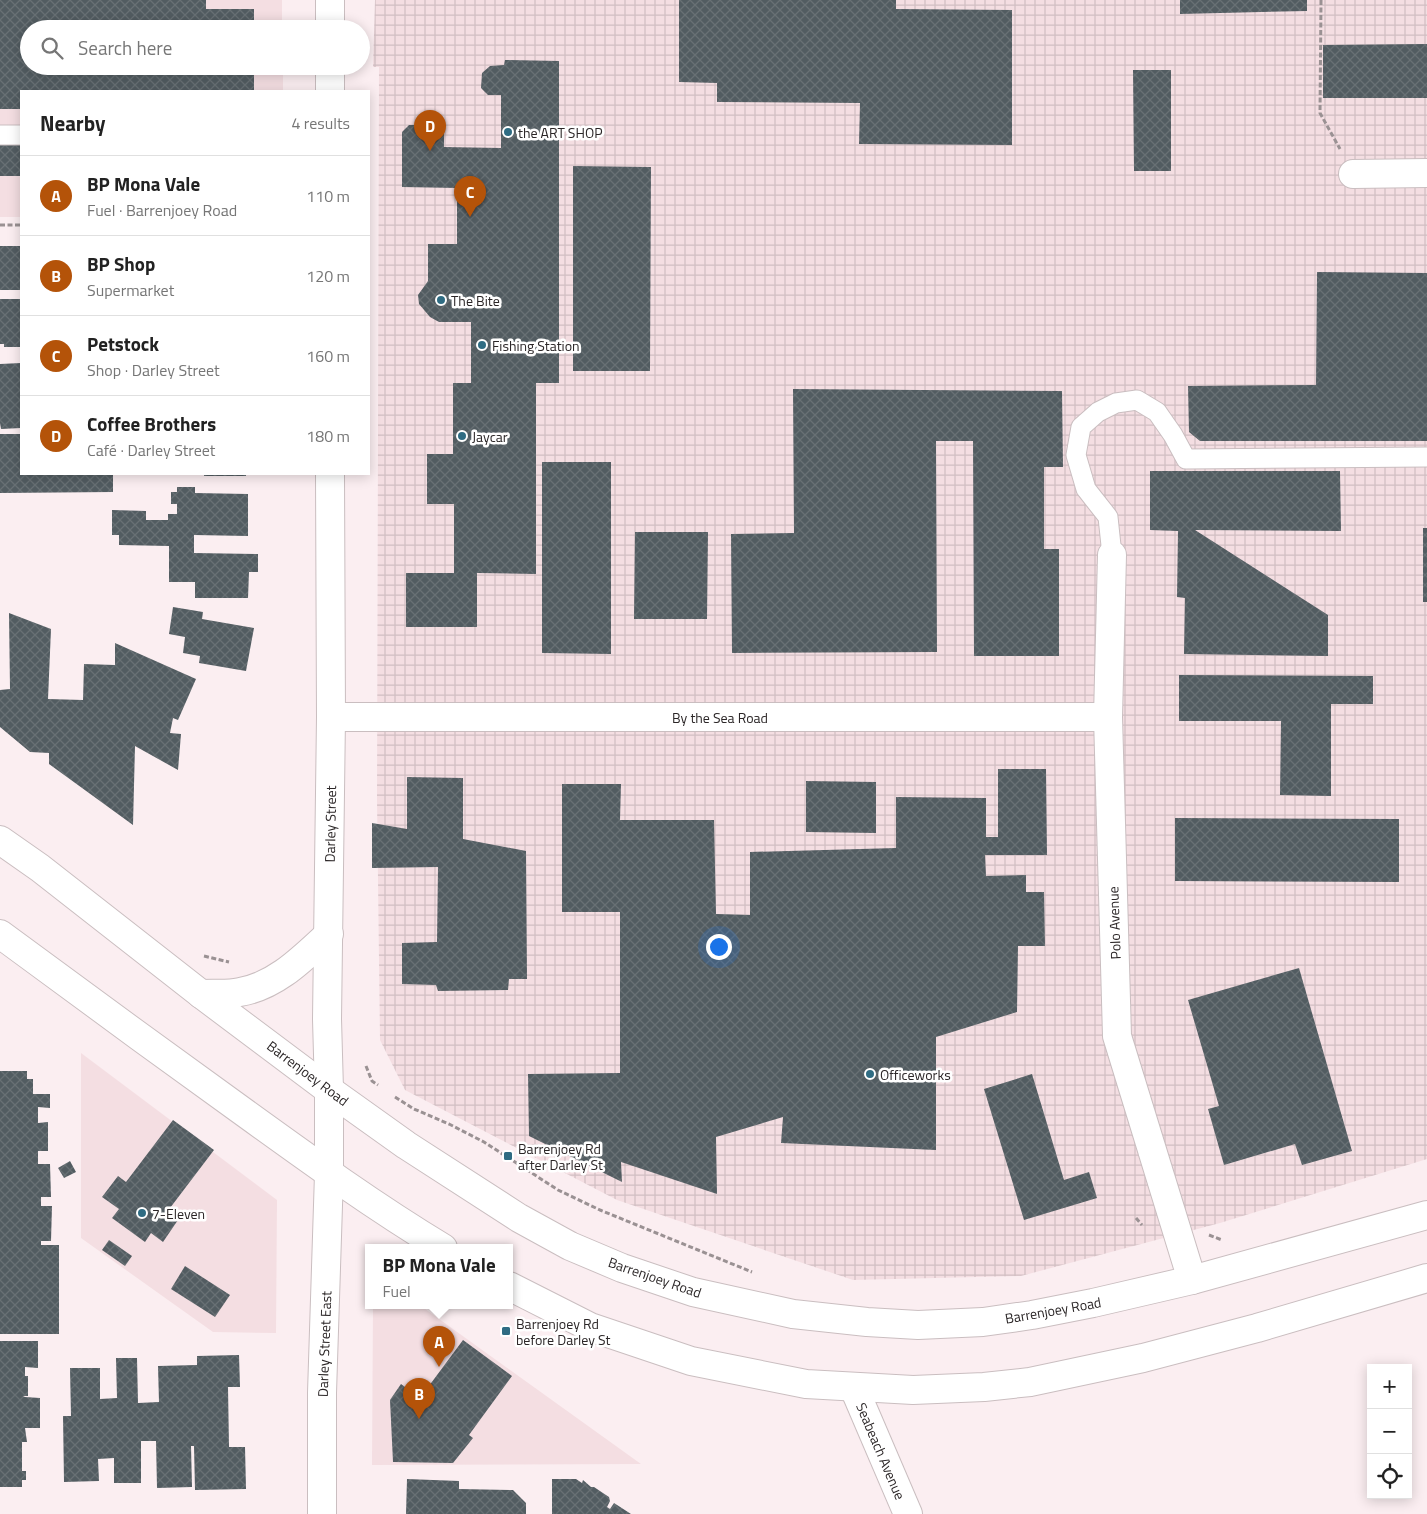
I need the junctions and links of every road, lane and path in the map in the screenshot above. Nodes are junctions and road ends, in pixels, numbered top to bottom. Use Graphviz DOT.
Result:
graph roads {
  1 [pos="330,0"];
  2 [pos="1320,0"];
  3 [pos="330,20"];
  4 [pos="330,75"];
  5 [pos="330,90"];
  6 [pos="0,135"];
  7 [pos="20,135"];
  8 [pos="1427,173"];
  9 [pos="1353,174"];
  10 [pos="0,225"];
  11 [pos="20,225"];
  12 [pos="1427,456"];
  13 [pos="330,475"];
  14 [pos="1112,555"];
  15 [pos="331,717"];
  16 [pos="1108,717"];
  17 [pos="0,840"];
  18 [pos="0,934"];
  19 [pos="329,934"];
  20 [pos="202,994"];
  21 [pos="366,1066"];
  22 [pos="380,1087"];
  23 [pos="328,1090"];
  24 [pos="388,1093"];
  25 [pos="329,1174"];
  26 [pos="1427,1215"];
  27 [pos="1136,1218"];
  28 [pos="1144,1228"];
  29 [pos="436,1244"];
  30 [pos="755,1274"];
  31 [pos="1427,1278"];
  32 [pos="1192,1280"];
  33 [pos="513,1288"];
  34 [pos="854,1388"];
  35 [pos="322,1514"];
  36 [pos="908,1514"];
  1 -- 3 [label="main road"];
  2 -- 9 [label="path"];
  4 -- 5 [label="main road"];
  6 -- 7 [label="lane"];
  8 -- 9 [label="main road"];
  10 -- 11 [label="path"];
  12 -- 14 [label="lane"];
  13 -- 15 [label="main road, Darley Street"];
  14 -- 16 [label="main road, Polo Avenue"];
  15 -- 16 [label="main road, By the Sea Road"];
  15 -- 19 [label="main road, Darley Street"];
  16 -- 32 [label="main road, Polo Avenue"];
  17 -- 20 [label="main road, Barrenjoey Road"];
  18 -- 25 [label="main road"];
  19 -- 20 [label="main road"];
  19 -- 23 [label="main road, Darley Street"];
  20 -- 23 [label="main road, Barrenjoey Road"];
  21 -- 22 [label="path"];
  23 -- 25 [label="main road, Darley Street"];
  23 -- 32 [label="main road, Barrenjoey Road"];
  24 -- 30 [label="path"];
  25 -- 29 [label="main road"];
  25 -- 35 [label="main road, Darley Street East"];
  26 -- 32 [label="main road, Barrenjoey Road"];
  27 -- 28 [label="path"];
  31 -- 34 [label="main road"];
  33 -- 34 [label="main road"];
  34 -- 36 [label="main road, Seabeach Avenue"];
}
